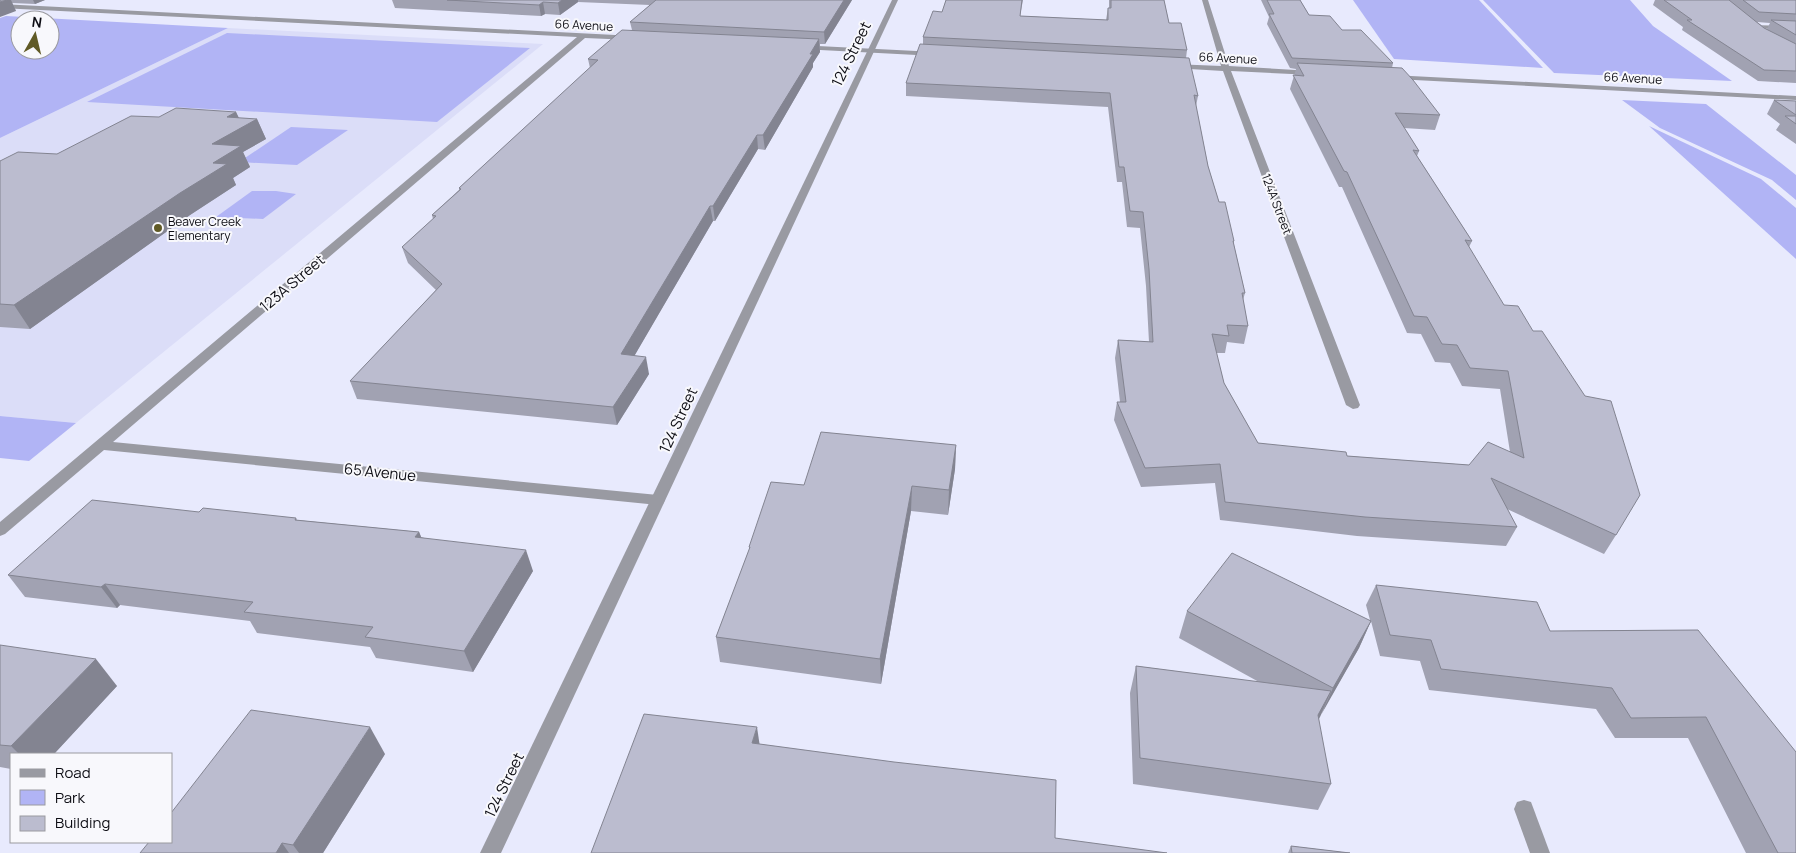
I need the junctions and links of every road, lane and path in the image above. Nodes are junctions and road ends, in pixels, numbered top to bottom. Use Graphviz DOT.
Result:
graph roads {
  1 [pos="895,0"];
  2 [pos="1205,0"];
  3 [pos="0,6"];
  4 [pos="1746,21"];
  5 [pos="1752,26"];
  6 [pos="1796,28"];
  7 [pos="1763,35"];
  8 [pos="583,36"];
  9 [pos="641,39"];
  10 [pos="796,47"];
  11 [pos="871,51"];
  12 [pos="946,54"];
  13 [pos="1160,66"];
  14 [pos="1226,69"];
  15 [pos="1322,74"];
  16 [pos="1390,77"];
  17 [pos="1796,98"];
  18 [pos="1353,406"];
  19 [pos="102,445"];
  20 [pos="658,500"];
  21 [pos="0,530"];
  22 [pos="1524,809"];
  23 [pos="490,853"];
  24 [pos="1540,853"];
  1 -- 11 [label="street, 124 Street"];
  2 -- 14 [label="street, 124A Street"];
  3 -- 8 [label="street, 66 Avenue"];
  4 -- 5 [label="street"];
  5 -- 6 [label="street"];
  5 -- 7 [label="street"];
  8 -- 9 [label="street, 66 Avenue"];
  8 -- 19 [label="street, 123A Street"];
  10 -- 11 [label="street"];
  11 -- 12 [label="street"];
  11 -- 20 [label="street, 124 Street"];
  13 -- 14 [label="street, 66 Avenue"];
  14 -- 15 [label="street, 66 Avenue"];
  14 -- 18 [label="street, 124A Street"];
  16 -- 17 [label="street, 66 Avenue"];
  19 -- 20 [label="street, 65 Avenue"];
  19 -- 21 [label="street, 123A Street"];
  20 -- 23 [label="street, 124 Street"];
  22 -- 24 [label="street"];
}
